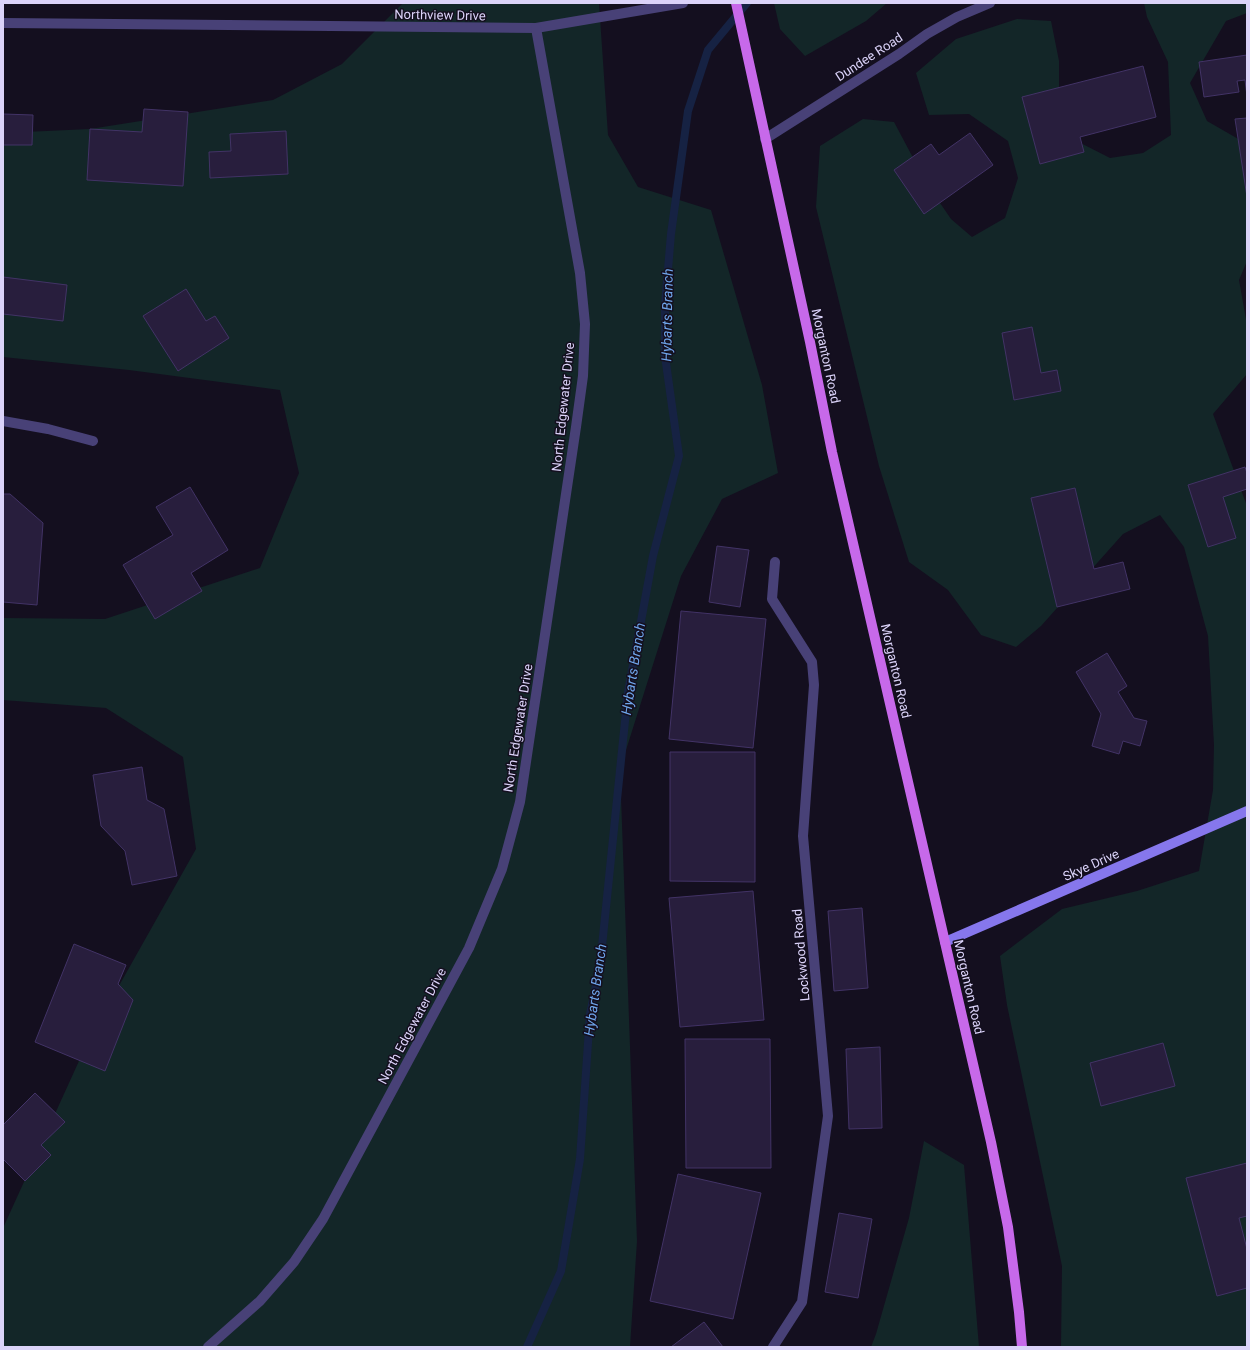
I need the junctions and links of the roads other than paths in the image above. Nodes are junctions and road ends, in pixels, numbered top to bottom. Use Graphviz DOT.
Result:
graph roads {
  1 [pos="683,3"];
  2 [pos="736,3"];
  3 [pos="990,3"];
  4 [pos="3,24"];
  5 [pos="536,28"];
  6 [pos="765,139"];
  7 [pos="3,421"];
  8 [pos="93,441"];
  9 [pos="775,562"];
  10 [pos="1247,811"];
  11 [pos="945,942"];
  12 [pos="208,1347"];
  13 [pos="773,1347"];
  14 [pos="1022,1347"];
  1 -- 5 [label="street, Northview Drive"];
  2 -- 6 [label="main road, Morganton Road"];
  3 -- 6 [label="street, Dundee Road"];
  4 -- 5 [label="street, Northview Drive"];
  5 -- 12 [label="street, North Edgewater Drive"];
  6 -- 11 [label="main road, Morganton Road"];
  7 -- 8 [label="street"];
  9 -- 13 [label="street, Lockwood Road"];
  10 -- 11 [label="street, Skye Drive"];
  11 -- 14 [label="main road, Morganton Road"];
}
